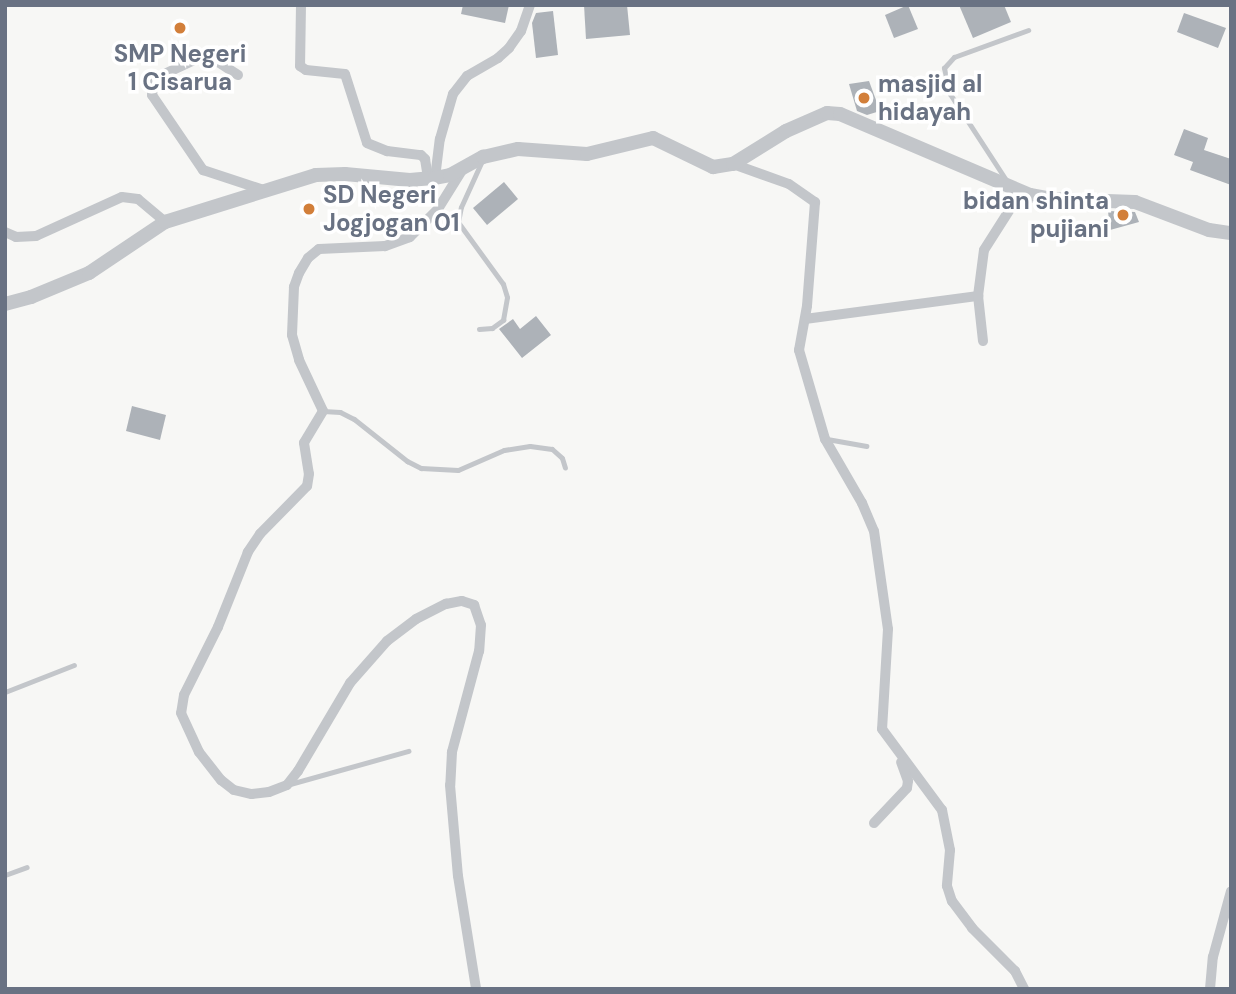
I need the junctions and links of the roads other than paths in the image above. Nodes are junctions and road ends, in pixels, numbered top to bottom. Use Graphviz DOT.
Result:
graph roads {
  1 [pos="301,5"];
  2 [pos="530,5"];
  3 [pos="1028,30"];
  4 [pos="238,75"];
  5 [pos="484,157"];
  6 [pos="733,164"];
  7 [pos="464,167"];
  8 [pos="432,178"];
  9 [pos="1016,190"];
  10 [pos="267,191"];
  11 [pos="165,222"];
  12 [pos="5,232"];
  13 [pos="1231,233"];
  14 [pos="978,296"];
  15 [pos="5,303"];
  16 [pos="805,319"];
  17 [pos="479,329"];
  18 [pos="983,341"];
  19 [pos="323,411"];
  20 [pos="825,439"];
  21 [pos="866,446"];
  22 [pos="565,468"];
  23 [pos="74,665"];
  24 [pos="5,692"];
  25 [pos="408,751"];
  26 [pos="901,755"];
  27 [pos="287,785"];
  28 [pos="874,823"];
  29 [pos="27,867"];
  30 [pos="5,875"];
  31 [pos="1231,891"];
  32 [pos="476,989"];
  33 [pos="1024,989"];
  34 [pos="1210,989"];
  1 -- 8 [label="street"];
  2 -- 8 [label="street"];
  3 -- 9 [label="lane"];
  4 -- 10 [label="street"];
  5 -- 6 [label="street"];
  5 -- 7 [label="street"];
  5 -- 17 [label="lane"];
  6 -- 9 [label="street"];
  6 -- 16 [label="street"];
  7 -- 8 [label="street"];
  7 -- 19 [label="street"];
  8 -- 10 [label="street"];
  9 -- 13 [label="street"];
  9 -- 14 [label="street"];
  10 -- 11 [label="street"];
  11 -- 12 [label="street"];
  11 -- 15 [label="street"];
  14 -- 16 [label="street"];
  14 -- 18 [label="street"];
  16 -- 20 [label="street"];
  19 -- 22 [label="lane"];
  19 -- 27 [label="street"];
  20 -- 21 [label="lane"];
  20 -- 26 [label="street"];
  23 -- 24 [label="lane"];
  25 -- 27 [label="lane"];
  26 -- 28 [label="street"];
  26 -- 33 [label="street"];
  27 -- 32 [label="street"];
  29 -- 30 [label="lane"];
  31 -- 34 [label="street"];
}
